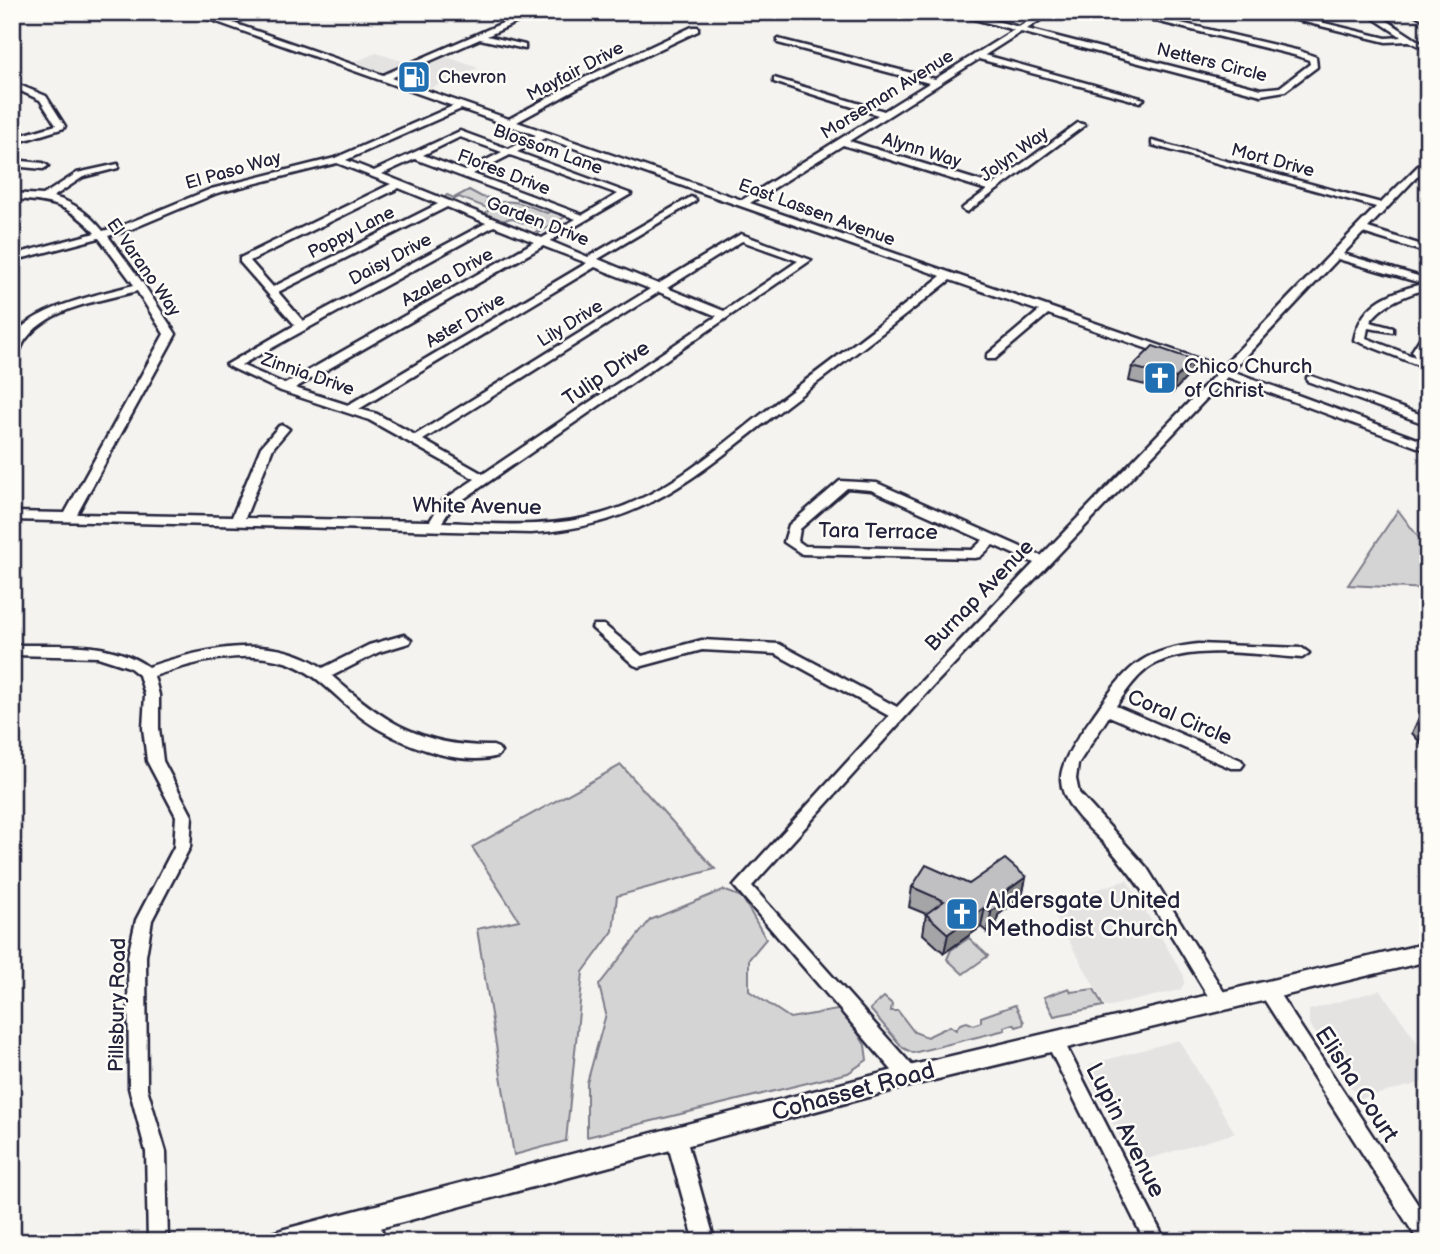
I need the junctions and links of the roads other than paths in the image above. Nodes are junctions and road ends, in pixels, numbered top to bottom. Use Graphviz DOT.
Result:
graph roads {
  1 [pos="193,12"];
  2 [pos="258,12"];
  3 [pos="535,12"];
  4 [pos="953,12"];
  5 [pos="1048,12"];
  6 [pos="1123,12"];
  7 [pos="1268,12"];
  8 [pos="1368,12"];
  9 [pos="1415,12"];
  10 [pos="1428,20"];
  11 [pos="227,23"];
  12 [pos="695,29"];
  13 [pos="1021,29"];
  14 [pos="479,36"];
  15 [pos="1410,38"];
  16 [pos="781,41"];
  17 [pos="1419,44"];
  18 [pos="522,47"];
  19 [pos="979,55"];
  20 [pos="384,78"];
  21 [pos="777,80"];
  22 [pos="934,82"];
  23 [pos="12,84"];
  24 [pos="1140,99"];
  25 [pos="460,106"];
  26 [pos="884,114"];
  27 [pos="509,123"];
  28 [pos="1081,125"];
  29 [pos="547,136"];
  30 [pos="12,141"];
  31 [pos="841,141"];
  32 [pos="1155,143"];
  33 [pos="513,153"];
  34 [pos="414,155"];
  35 [pos="1428,159"];
  36 [pos="338,160"];
  37 [pos="12,163"];
  38 [pos="43,166"];
  39 [pos="115,166"];
  40 [pos="373,175"];
  41 [pos="469,175"];
  42 [pos="397,185"];
  43 [pos="992,188"];
  44 [pos="626,194"];
  45 [pos="12,196"];
  46 [pos="44,199"];
  47 [pos="691,200"];
  48 [pos="445,204"];
  49 [pos="742,204"];
  50 [pos="1382,206"];
  51 [pos="967,209"];
  52 [pos="583,218"];
  53 [pos="494,222"];
  54 [pos="1360,229"];
  55 [pos="100,235"];
  56 [pos="544,242"];
  57 [pos="1428,250"];
  58 [pos="1335,255"];
  59 [pos="12,258"];
  60 [pos="806,260"];
  61 [pos="593,261"];
  62 [pos="947,277"];
  63 [pos="1423,285"];
  64 [pos="140,287"];
  65 [pos="659,288"];
  66 [pos="273,291"];
  67 [pos="1045,311"];
  68 [pos="725,315"];
  69 [pos="1363,324"];
  70 [pos="302,326"];
  71 [pos="1389,330"];
  72 [pos="1428,334"];
  73 [pos="12,356"];
  74 [pos="991,357"];
  75 [pos="1425,365"];
  76 [pos="1225,372"];
  77 [pos="1311,379"];
  78 [pos="285,388"];
  79 [pos="352,408"];
  80 [pos="1428,421"];
  81 [pos="282,429"];
  82 [pos="417,439"];
  83 [pos="1428,447"];
  84 [pos="484,479"];
  85 [pos="12,516"];
  86 [pos="69,517"];
  87 [pos="237,522"];
  88 [pos="435,523"];
  89 [pos="992,539"];
  90 [pos="1042,562"];
  91 [pos="599,628"];
  92 [pos="404,640"];
  93 [pos="12,650"];
  94 [pos="1302,653"];
  95 [pos="146,673"];
  96 [pos="322,675"];
  97 [pos="1108,709"];
  98 [pos="898,714"];
  99 [pos="493,752"];
  100 [pos="1236,764"];
  101 [pos="1428,952"];
  102 [pos="1268,991"];
  103 [pos="1221,1002"];
  104 [pos="1054,1040"];
  105 [pos="909,1076"];
  106 [pos="676,1138"];
  107 [pos="372,1230"];
  108 [pos="1428,1238"];
  109 [pos="158,1242"];
  110 [pos="281,1242"];
  111 [pos="705,1242"];
  112 [pos="1156,1242"];
  1 -- 11 [label="street, East Lassen Avenue"];
  2 -- 11 [label="street"];
  3 -- 14 [label="street"];
  4 -- 13 [label="street"];
  5 -- 13 [label="street, Morseman Avenue"];
  6 -- 13 [label="street, Netters Circle"];
  7 -- 15 [label="street"];
  8 -- 15 [label="street"];
  9 -- 10 [label="street"];
  11 -- 20 [label="street, East Lassen Avenue"];
  12 -- 27 [label="street, Mayfair Drive"];
  13 -- 19 [label="street, Morseman Avenue"];
  14 -- 18 [label="street"];
  14 -- 20 [label="street"];
  15 -- 17 [label="street"];
  16 -- 22 [label="street"];
  19 -- 22 [label="street, Morseman Avenue"];
  19 -- 24 [label="street"];
  20 -- 25 [label="street, East Lassen Avenue"];
  21 -- 26 [label="street"];
  22 -- 26 [label="street, Morseman Avenue"];
  23 -- 30 [label="street"];
  25 -- 27 [label="street, East Lassen Avenue"];
  25 -- 36 [label="street, El Paso Way"];
  26 -- 31 [label="street, Morseman Avenue"];
  27 -- 29 [label="street, East Lassen Avenue"];
  28 -- 43 [label="street, Jolyn Way"];
  29 -- 33 [label="street"];
  29 -- 49 [label="street, East Lassen Avenue"];
  31 -- 43 [label="street, Alynn Way"];
  31 -- 49 [label="street, Morseman Avenue"];
  32 -- 50 [label="street, Mort Drive"];
  33 -- 34 [label="street, Blossom Lane"];
  33 -- 41 [label="street"];
  33 -- 44 [label="street, Blossom Lane"];
  34 -- 40 [label="street"];
  34 -- 41 [label="street, Flores Drive"];
  35 -- 50 [label="street, Burnap Avenue"];
  36 -- 40 [label="street, Garden Drive"];
  36 -- 55 [label="street, El Paso Way"];
  37 -- 38 [label="street"];
  39 -- 46 [label="street"];
  40 -- 42 [label="street, Garden Drive"];
  41 -- 52 [label="street, Flores Drive"];
  42 -- 48 [label="street, Garden Drive"];
  42 -- 66 [label="street"];
  43 -- 51 [label="street, Jolyn Way"];
  44 -- 52 [label="street, Azalea Drive"];
  45 -- 46 [label="street, El Varano Way"];
  46 -- 55 [label="street, El Varano Way"];
  47 -- 61 [label="street, Aster Drive"];
  48 -- 53 [label="street, Garden Drive"];
  48 -- 66 [label="street, Poppy Lane"];
  49 -- 62 [label="street, East Lassen Avenue"];
  50 -- 54 [label="street, Burnap Avenue"];
  52 -- 56 [label="street, Azalea Drive"];
  53 -- 56 [label="street, Garden Drive"];
  53 -- 70 [label="street, Daisy Drive"];
  54 -- 57 [label="street"];
  54 -- 58 [label="street, Burnap Avenue"];
  55 -- 59 [label="street, El Paso Way"];
  55 -- 64 [label="street, El Varano Way"];
  56 -- 61 [label="street, Garden Drive"];
  56 -- 78 [label="street, Azalea Drive"];
  58 -- 63 [label="street"];
  58 -- 76 [label="street, Burnap Avenue"];
  60 -- 65 [label="street, Lily Drive"];
  60 -- 68 [label="street, Tulip Drive"];
  61 -- 65 [label="street, Garden Drive"];
  61 -- 79 [label="street, Aster Drive"];
  62 -- 67 [label="street, East Lassen Avenue"];
  62 -- 88 [label="street, White Avenue"];
  63 -- 69 [label="street"];
  64 -- 73 [label="street"];
  64 -- 86 [label="street, El Varano Way"];
  65 -- 68 [label="street, Garden Drive"];
  65 -- 82 [label="street, Lily Drive"];
  66 -- 70 [label="street"];
  67 -- 74 [label="street"];
  67 -- 76 [label="street, East Lassen Avenue"];
  68 -- 84 [label="street, Tulip Drive"];
  69 -- 71 [label="street"];
  69 -- 75 [label="street"];
  70 -- 78 [label="street, Zinnia Drive"];
  72 -- 75 [label="street"];
  76 -- 83 [label="street, East Lassen Avenue"];
  76 -- 90 [label="street, Burnap Avenue"];
  77 -- 80 [label="street"];
  78 -- 79 [label="street, Zinnia Drive"];
  79 -- 82 [label="street, Zinnia Drive"];
  81 -- 87 [label="street"];
  82 -- 84 [label="street, Zinnia Drive"];
  84 -- 88 [label="street, Tulip Drive"];
  85 -- 86 [label="street, White Avenue"];
  86 -- 87 [label="street, White Avenue"];
  87 -- 88 [label="street, White Avenue"];
  89 -- 89 [label="street, Tara Terrace"];
  89 -- 90 [label="street, Tara Terrace"];
  90 -- 98 [label="street, Burnap Avenue"];
  91 -- 98 [label="street"];
  92 -- 96 [label="street"];
  93 -- 95 [label="street"];
  94 -- 97 [label="street"];
  95 -- 96 [label="street"];
  95 -- 109 [label="street, Pillsbury Road"];
  96 -- 99 [label="street"];
  97 -- 100 [label="street, Coral Circle"];
  97 -- 103 [label="street"];
  98 -- 105 [label="street, Burnap Avenue"];
  101 -- 102 [label="street, Cohasset Road"];
  102 -- 103 [label="street, Cohasset Road"];
  102 -- 108 [label="street, Elisha Court"];
  103 -- 104 [label="street, Cohasset Road"];
  104 -- 105 [label="street, Cohasset Road"];
  104 -- 112 [label="street, Lupin Avenue"];
  105 -- 106 [label="street, Cohasset Road"];
  106 -- 107 [label="street, Cohasset Road"];
  106 -- 111 [label="street"];
  107 -- 110 [label="street, Cohasset Road"];
}
